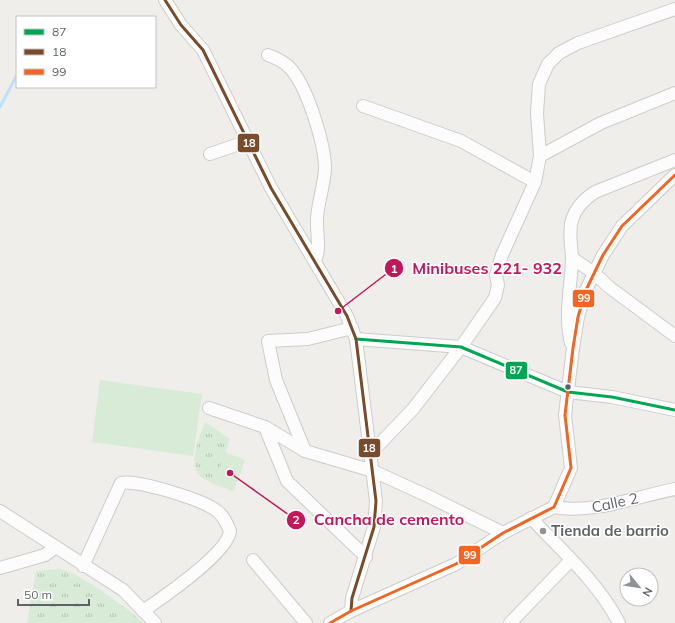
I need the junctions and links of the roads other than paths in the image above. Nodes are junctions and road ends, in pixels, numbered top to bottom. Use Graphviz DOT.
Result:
graph roads {
  1 [pos="165,0"];
  2 [pos="675,9"];
  3 [pos="268,56"];
  4 [pos="675,93"];
  5 [pos="363,106"];
  6 [pos="248,141"];
  7 [pos="210,154"];
  8 [pos="540,156"];
  9 [pos="675,160"];
  10 [pos="675,175"];
  11 [pos="535,182"];
  12 [pos="572,258"];
  13 [pos="315,260"];
  14 [pos="594,273"];
  15 [pos="354,334"];
  16 [pos="675,336"];
  17 [pos="461,347"];
  18 [pos="573,348"];
  19 [pos="568,392"];
  20 [pos="209,408"];
  21 [pos="675,410"];
  22 [pos="265,427"];
  23 [pos="305,451"];
  24 [pos="370,454"];
  25 [pos="373,472"];
  26 [pos="675,489"];
  27 [pos="554,507"];
  28 [pos="0,511"];
  29 [pos="531,518"];
  30 [pos="503,533"];
  31 [pos="56,547"];
  32 [pos="366,556"];
  33 [pos="253,560"];
  34 [pos="570,560"];
  35 [pos="83,566"];
  36 [pos="0,568"];
  37 [pos="143,611"];
  38 [pos="351,611"];
  39 [pos="514,622"];
  40 [pos="155,623"];
  41 [pos="306,623"];
  42 [pos="331,623"];
  43 [pos="618,623"];
  1 -- 6 [label="street"];
  2 -- 8 [label="street"];
  3 -- 13 [label="street"];
  4 -- 8 [label="street"];
  5 -- 11 [label="street"];
  6 -- 7 [label="street"];
  6 -- 13 [label="street"];
  8 -- 11 [label="street"];
  9 -- 12 [label="street"];
  10 -- 14 [label="street"];
  11 -- 17 [label="street"];
  12 -- 14 [label="street"];
  12 -- 18 [label="street"];
  13 -- 15 [label="street"];
  14 -- 16 [label="street"];
  14 -- 18 [label="street"];
  15 -- 17 [label="street"];
  15 -- 23 [label="street"];
  15 -- 24 [label="street"];
  17 -- 19 [label="street"];
  17 -- 24 [label="street"];
  18 -- 19 [label="street"];
  19 -- 21 [label="street"];
  19 -- 27 [label="street"];
  20 -- 22 [label="street"];
  22 -- 23 [label="street"];
  22 -- 32 [label="street"];
  23 -- 25 [label="street"];
  24 -- 25 [label="street"];
  25 -- 30 [label="street"];
  25 -- 32 [label="street"];
  26 -- 27 [label="street, Calle 2"];
  27 -- 29 [label="street"];
  28 -- 31 [label="street"];
  29 -- 30 [label="street"];
  29 -- 34 [label="street"];
  30 -- 38 [label="street"];
  31 -- 35 [label="street"];
  31 -- 36 [label="street"];
  32 -- 38 [label="street"];
  33 -- 41 [label="street"];
  34 -- 39 [label="street"];
  34 -- 43 [label="street"];
  35 -- 37 [label="street"];
  35 -- 37 [label="street"];
  37 -- 40 [label="street"];
  38 -- 42 [label="street"];
}
